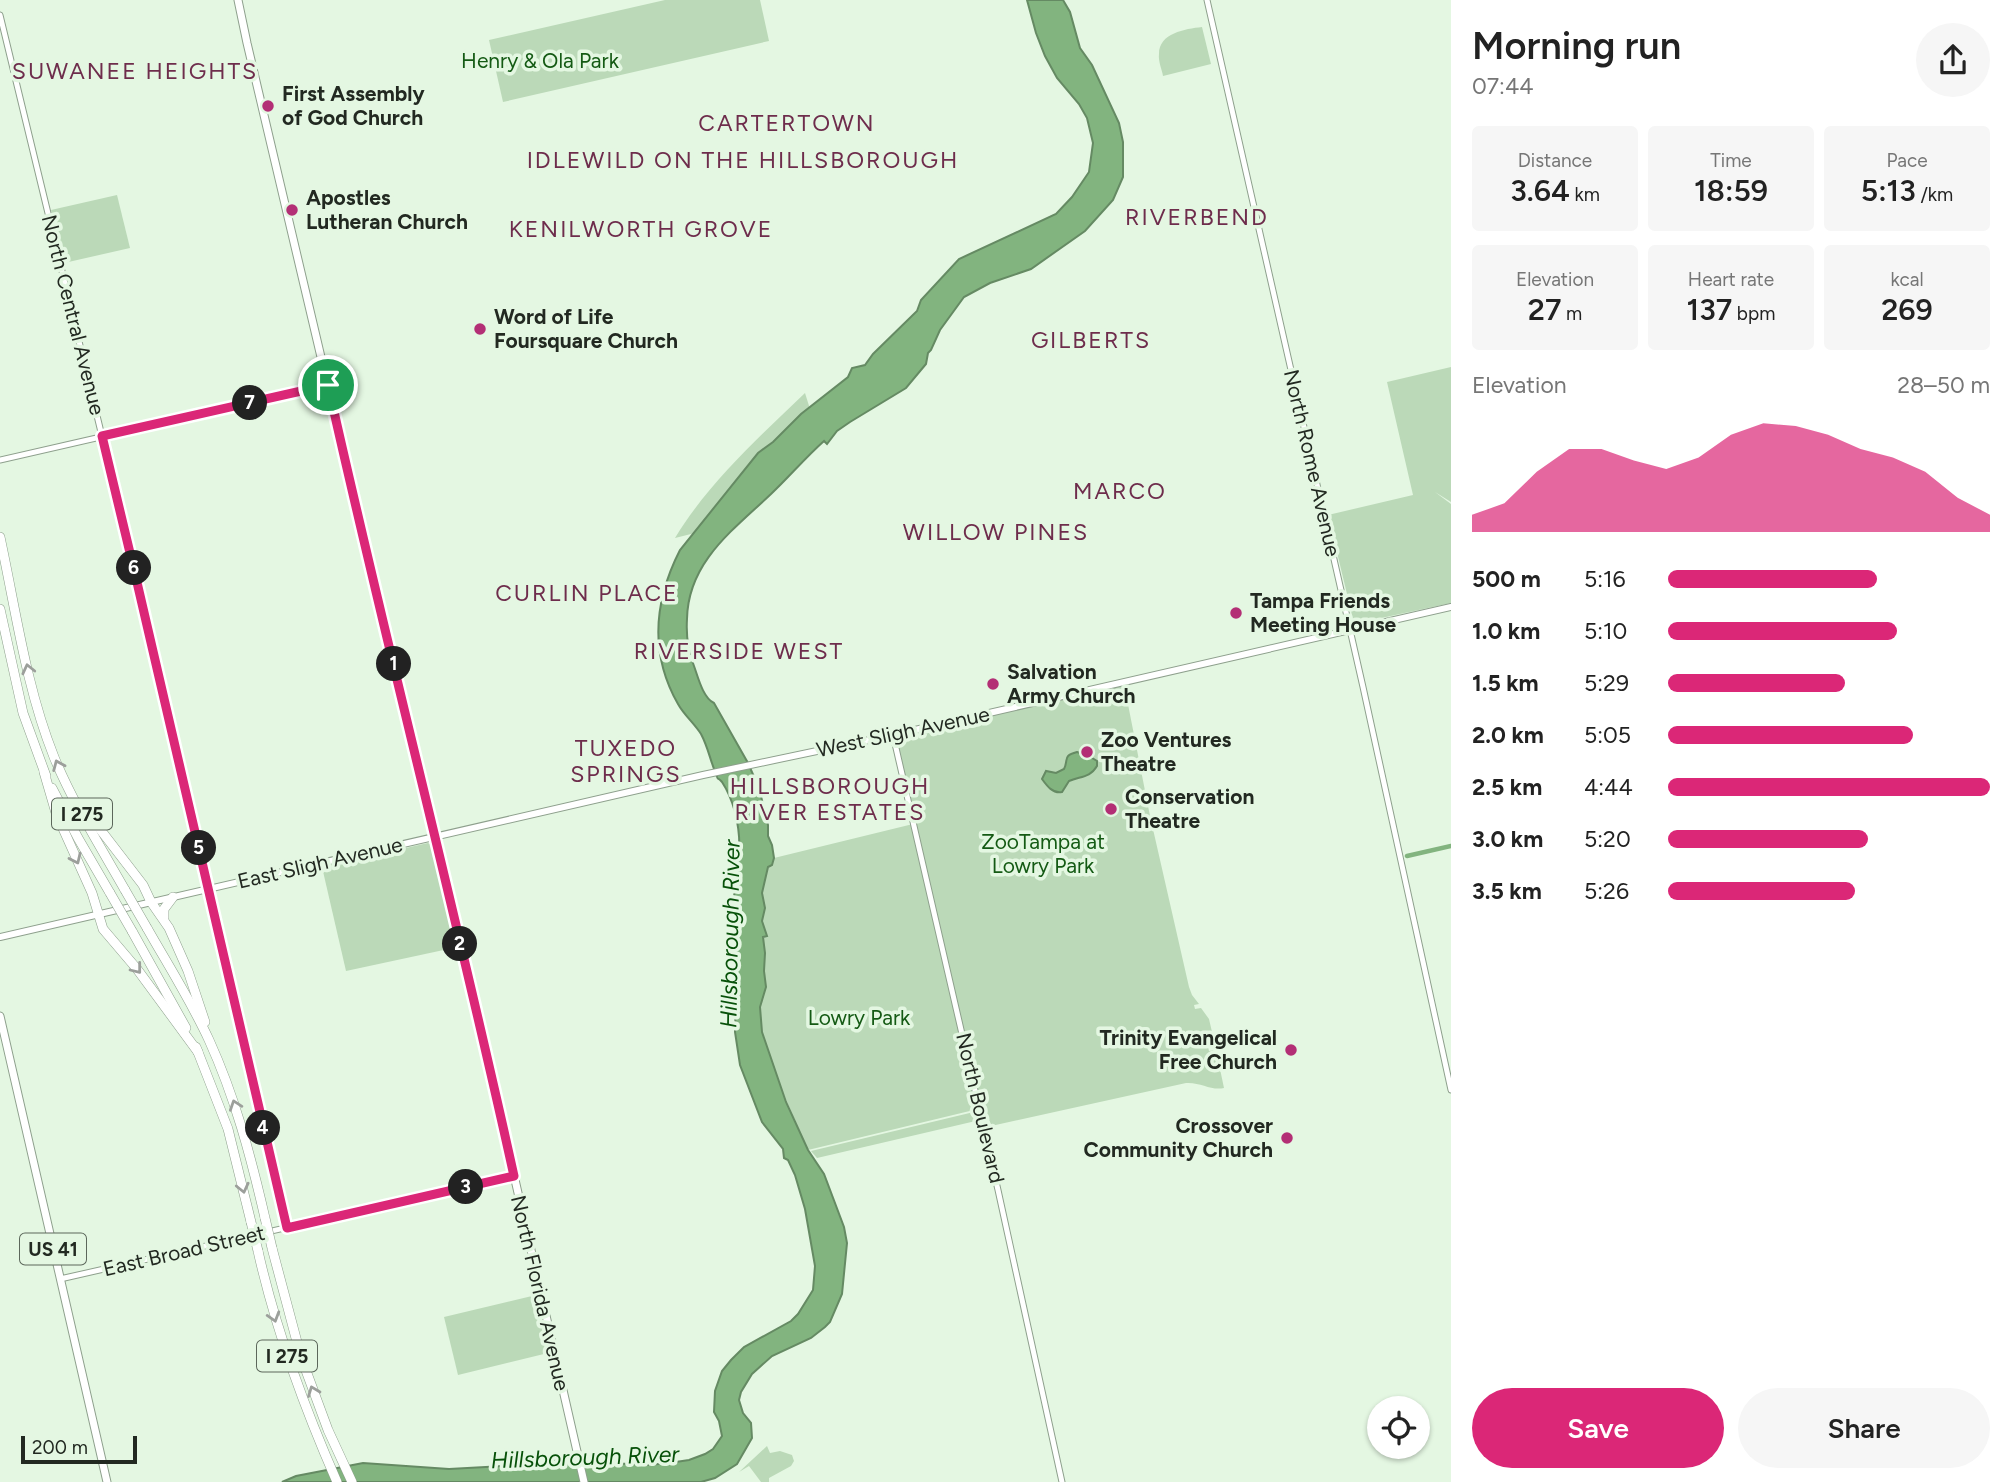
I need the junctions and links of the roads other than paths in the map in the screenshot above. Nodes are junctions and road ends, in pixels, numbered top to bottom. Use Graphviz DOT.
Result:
graph roads {
  1 [pos="238,0"];
  2 [pos="1207,0"];
  3 [pos="0,15"];
  4 [pos="328,385"];
  5 [pos="102,436"];
  6 [pos="0,460"];
  7 [pos="0,537"];
  8 [pos="1451,607"];
  9 [pos="0,609"];
  10 [pos="1350,631"];
  11 [pos="893,735"];
  12 [pos="44,772"];
  13 [pos="71,794"];
  14 [pos="437,838"];
  15 [pos="209,889"];
  16 [pos="173,897"];
  17 [pos="151,902"];
  18 [pos="98,915"];
  19 [pos="164,920"];
  20 [pos="0,937"];
  21 [pos="0,1016"];
  22 [pos="209,1041"];
  23 [pos="198,1052"];
  24 [pos="1451,1090"];
  25 [pos="514,1176"];
  26 [pos="287,1228"];
  27 [pos="60,1279"];
  28 [pos="107,1482"];
  29 [pos="337,1482"];
  30 [pos="352,1482"];
  31 [pos="584,1482"];
  32 [pos="1062,1482"];
  1 -- 4 [label="main road, North Florida Avenue"];
  2 -- 10 [label="street, North Rome Avenue"];
  3 -- 5 [label="street, North Central Avenue"];
  4 -- 5 [label="street"];
  4 -- 14 [label="main road, North Florida Avenue"];
  5 -- 6 [label="street"];
  5 -- 15 [label="street, North Central Avenue"];
  13 -- 7 [label="highway, I 275, one-way"];
  8 -- 10 [label="main road, West Sligh Avenue"];
  9 -- 12 [label="highway, I 275"];
  10 -- 11 [label="main road, West Sligh Avenue"];
  10 -- 24 [label="street, North Rome Avenue"];
  11 -- 14 [label="main road, West Sligh Avenue"];
  11 -- 32 [label="street, North Boulevard"];
  12 -- 18 [label="highway, one-way"];
  12 -- 23 [label="highway, I 275, bridge"];
  13 -- 17 [label="highway"];
  13 -- 22 [label="highway, I 275, bridge"];
  14 -- 15 [label="main road, East Sligh Avenue"];
  14 -- 25 [label="main road, North Florida Avenue"];
  15 -- 16 [label="main road, East Sligh Avenue"];
  15 -- 26 [label="street, North Central Avenue"];
  16 -- 17 [label="main road, East Sligh Avenue"];
  16 -- 19 [label="highway"];
  17 -- 18 [label="main road, East Sligh Avenue"];
  17 -- 19 [label="highway"];
  18 -- 20 [label="main road, East Sligh Avenue"];
  18 -- 23 [label="highway, one-way"];
  19 -- 22 [label="highway"];
  21 -- 27 [label="main road, US 41"];
  30 -- 22 [label="highway, I 275, one-way, bridge"];
  23 -- 29 [label="highway, I 275, one-way, bridge"];
  25 -- 26 [label="street, East Broad Street"];
  25 -- 31 [label="main road, North Florida Avenue"];
  26 -- 27 [label="street, East Broad Street"];
  27 -- 28 [label="main road, US 41"];
}
